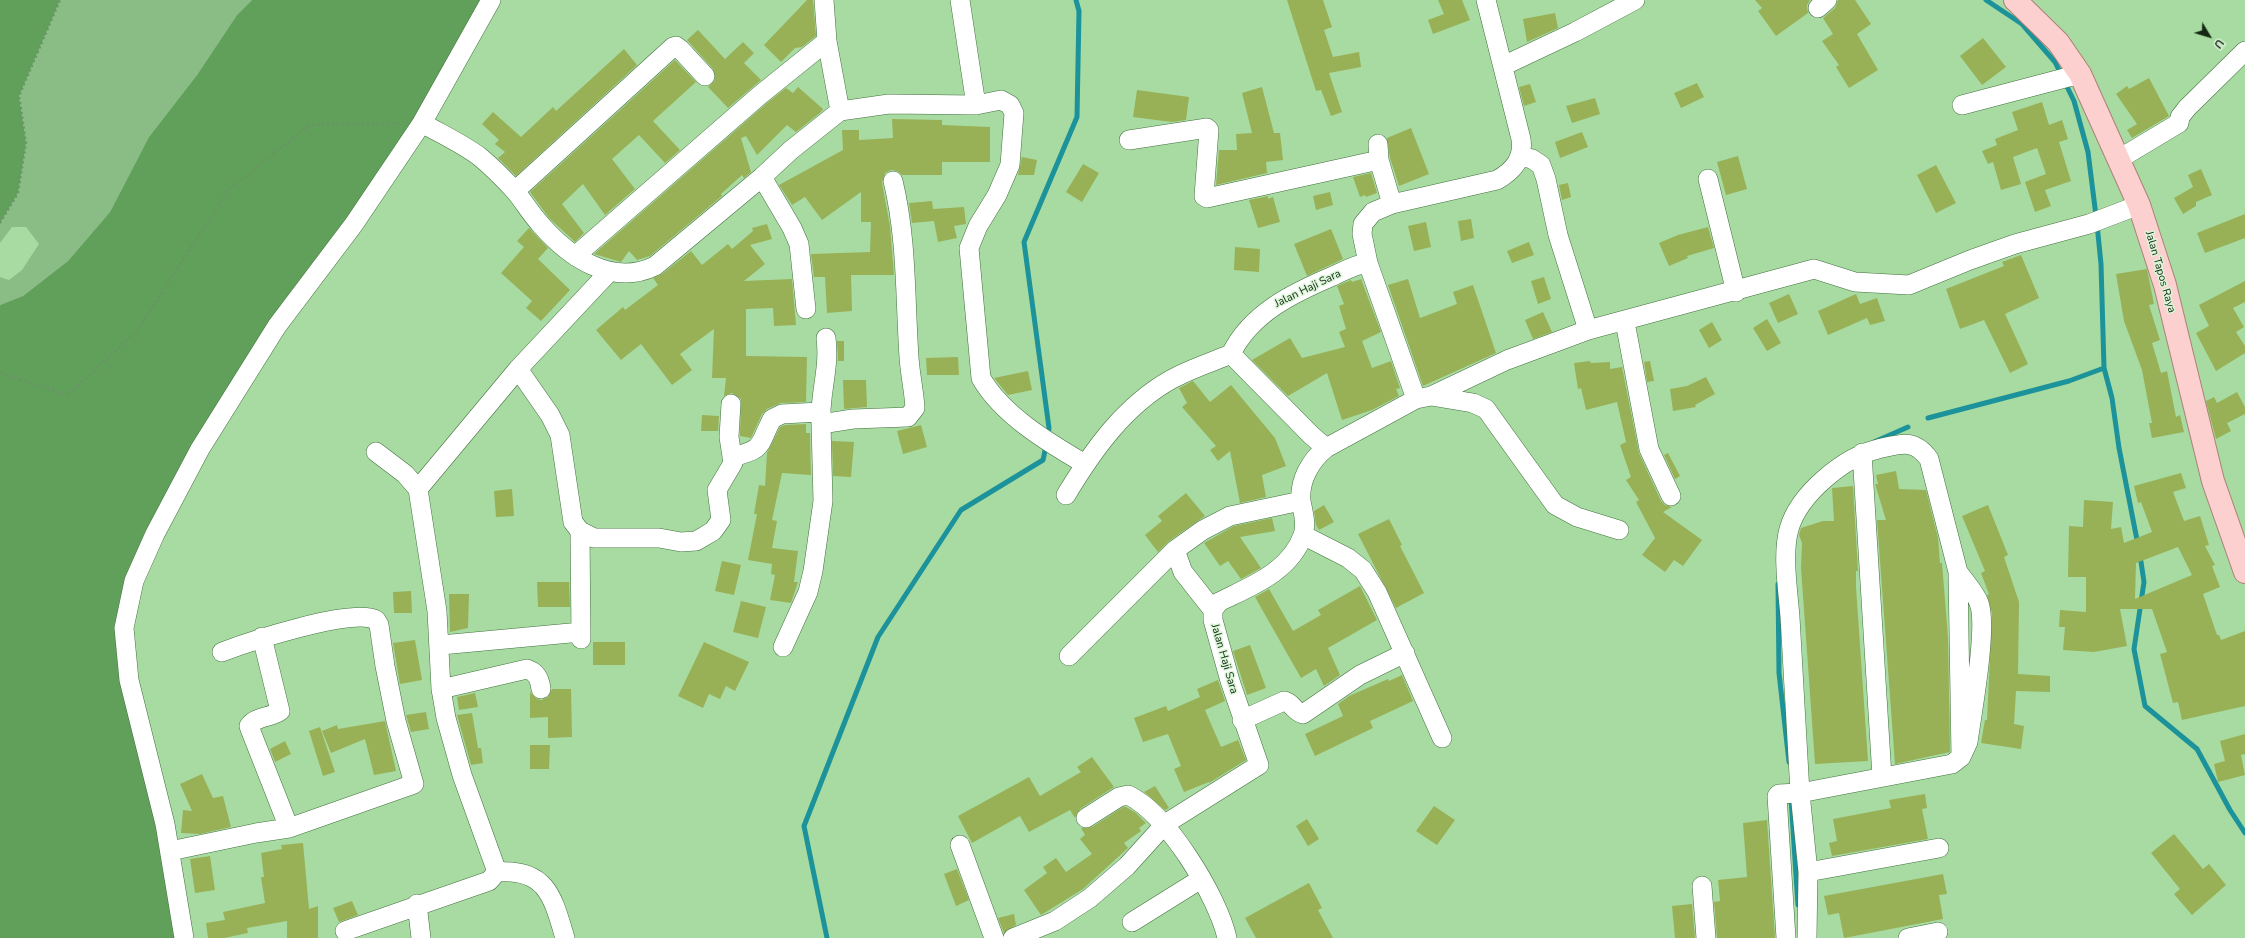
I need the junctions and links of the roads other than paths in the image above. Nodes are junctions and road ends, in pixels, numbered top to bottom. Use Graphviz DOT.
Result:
graph roads {
  1 [pos="491,0"];
  2 [pos="826,0"];
  3 [pos="960,0"];
  4 [pos="1486,0"];
  5 [pos="1635,0"];
  6 [pos="2015,0"];
  7 [pos="827,41"];
  8 [pos="2245,50"];
  9 [pos="1503,66"];
  10 [pos="705,76"];
  11 [pos="2069,77"];
  12 [pos="976,105"];
  13 [pos="1962,106"];
  14 [pos="840,111"];
  15 [pos="422,123"];
  16 [pos="1129,140"];
  17 [pos="1520,156"];
  18 [pos="2119,159"];
  19 [pos="762,177"];
  20 [pos="1708,179"];
  21 [pos="893,181"];
  22 [pos="515,191"];
  23 [pos="1392,204"];
  24 [pos="2139,205"];
  25 [pos="575,256"];
  26 [pos="1368,263"];
  27 [pos="609,272"];
  28 [pos="1736,292"];
  29 [pos="806,310"];
  30 [pos="1625,322"];
  31 [pos="1588,330"];
  32 [pos="826,338"];
  33 [pos="1231,354"];
  34 [pos="518,370"];
  35 [pos="1424,398"];
  36 [pos="731,404"];
  37 [pos="821,418"];
  38 [pos="1326,448"];
  39 [pos="376,452"];
  40 [pos="1862,453"];
  41 [pos="732,457"];
  42 [pos="1085,464"];
  43 [pos="418,489"];
  44 [pos="1066,495"];
  45 [pos="1671,496"];
  46 [pos="1301,501"];
  47 [pos="1619,530"];
  48 [pos="580,531"];
  49 [pos="1303,534"];
  50 [pos="1175,550"];
  51 [pos="2245,572"];
  52 [pos="1213,610"];
  53 [pos="262,637"];
  54 [pos="440,645"];
  55 [pos="784,647"];
  56 [pos="222,652"];
  57 [pos="1405,653"];
  58 [pos="1069,656"];
  59 [pos="441,689"];
  60 [pos="541,689"];
  61 [pos="1242,720"];
  62 [pos="1442,738"];
  63 [pos="1882,778"];
  64 [pos="1793,793"];
  65 [pos="1086,818"];
  66 [pos="1165,824"];
  67 [pos="288,828"];
  68 [pos="960,845"];
  69 [pos="1939,848"];
  70 [pos="170,851"];
  71 [pos="497,872"];
  72 [pos="1808,872"];
  73 [pos="1201,879"];
  74 [pos="1702,886"];
  75 [pos="417,904"];
  76 [pos="1132,922"];
  77 [pos="344,931"];
  78 [pos="1938,932"];
  79 [pos="184,938"];
  80 [pos="421,938"];
  81 [pos="565,938"];
  82 [pos="994,938"];
  83 [pos="1013,938"];
  84 [pos="1227,938"];
  85 [pos="1706,938"];
  86 [pos="1786,938"];
  87 [pos="1808,938"];
  88 [pos="1908,938"];
  1 -- 15 [label="street"];
  2 -- 7 [label="street"];
  3 -- 12 [label="street"];
  4 -- 9 [label="street"];
  5 -- 9 [label="street"];
  6 -- 11 [label="main road, Jalan Tapos Raya"];
  7 -- 14 [label="street"];
  7 -- 25 [label="street"];
  8 -- 18 [label="street"];
  9 -- 17 [label="street"];
  10 -- 22 [label="street"];
  11 -- 13 [label="street"];
  11 -- 18 [label="main road, Jalan Tapos Raya"];
  12 -- 14 [label="street"];
  12 -- 42 [label="street"];
  14 -- 19 [label="street"];
  15 -- 22 [label="street"];
  15 -- 70 [label="street"];
  16 -- 23 [label="street"];
  17 -- 23 [label="street"];
  17 -- 31 [label="street"];
  18 -- 24 [label="main road, Jalan Tapos Raya"];
  19 -- 27 [label="street"];
  19 -- 29 [label="street"];
  20 -- 28 [label="street"];
  21 -- 37 [label="street"];
  22 -- 25 [label="street"];
  23 -- 26 [label="street"];
  24 -- 28 [label="street"];
  24 -- 51 [label="main road, Jalan Tapos Raya"];
  25 -- 27 [label="street"];
  26 -- 33 [label="street, Jalan Haji Sara"];
  26 -- 35 [label="street"];
  27 -- 34 [label="street"];
  28 -- 30 [label="street"];
  30 -- 31 [label="street"];
  30 -- 45 [label="street"];
  31 -- 35 [label="street"];
  32 -- 37 [label="street"];
  33 -- 38 [label="street"];
  33 -- 42 [label="street"];
  34 -- 43 [label="street"];
  34 -- 48 [label="street"];
  35 -- 38 [label="street"];
  35 -- 47 [label="street"];
  36 -- 41 [label="street"];
  37 -- 41 [label="street"];
  37 -- 55 [label="street"];
  38 -- 46 [label="street"];
  39 -- 43 [label="street"];
  40 -- 63 [label="street"];
  40 -- 63 [label="street"];
  40 -- 64 [label="street"];
  41 -- 48 [label="street"];
  42 -- 44 [label="street"];
  43 -- 54 [label="street"];
  46 -- 49 [label="street"];
  46 -- 50 [label="street"];
  48 -- 54 [label="street"];
  49 -- 52 [label="street, Jalan Haji Sara"];
  49 -- 57 [label="street"];
  50 -- 52 [label="street"];
  50 -- 58 [label="street"];
  52 -- 61 [label="street, Jalan Haji Sara"];
  53 -- 56 [label="street"];
  53 -- 67 [label="street"];
  53 -- 67 [label="street"];
  54 -- 59 [label="street"];
  57 -- 61 [label="street"];
  57 -- 62 [label="street"];
  59 -- 60 [label="street"];
  59 -- 71 [label="street"];
  61 -- 66 [label="street, Jalan Haji Sara"];
  63 -- 64 [label="street"];
  64 -- 72 [label="street"];
  64 -- 86 [label="street"];
  65 -- 66 [label="street"];
  66 -- 73 [label="street"];
  66 -- 83 [label="street"];
  67 -- 70 [label="street"];
  68 -- 82 [label="street"];
  69 -- 72 [label="street"];
  70 -- 79 [label="street"];
  71 -- 75 [label="street"];
  71 -- 81 [label="street"];
  72 -- 87 [label="street"];
  73 -- 76 [label="street"];
  73 -- 84 [label="street"];
  74 -- 85 [label="street"];
  75 -- 77 [label="street"];
  75 -- 80 [label="street"];
  78 -- 88 [label="street"];
}
